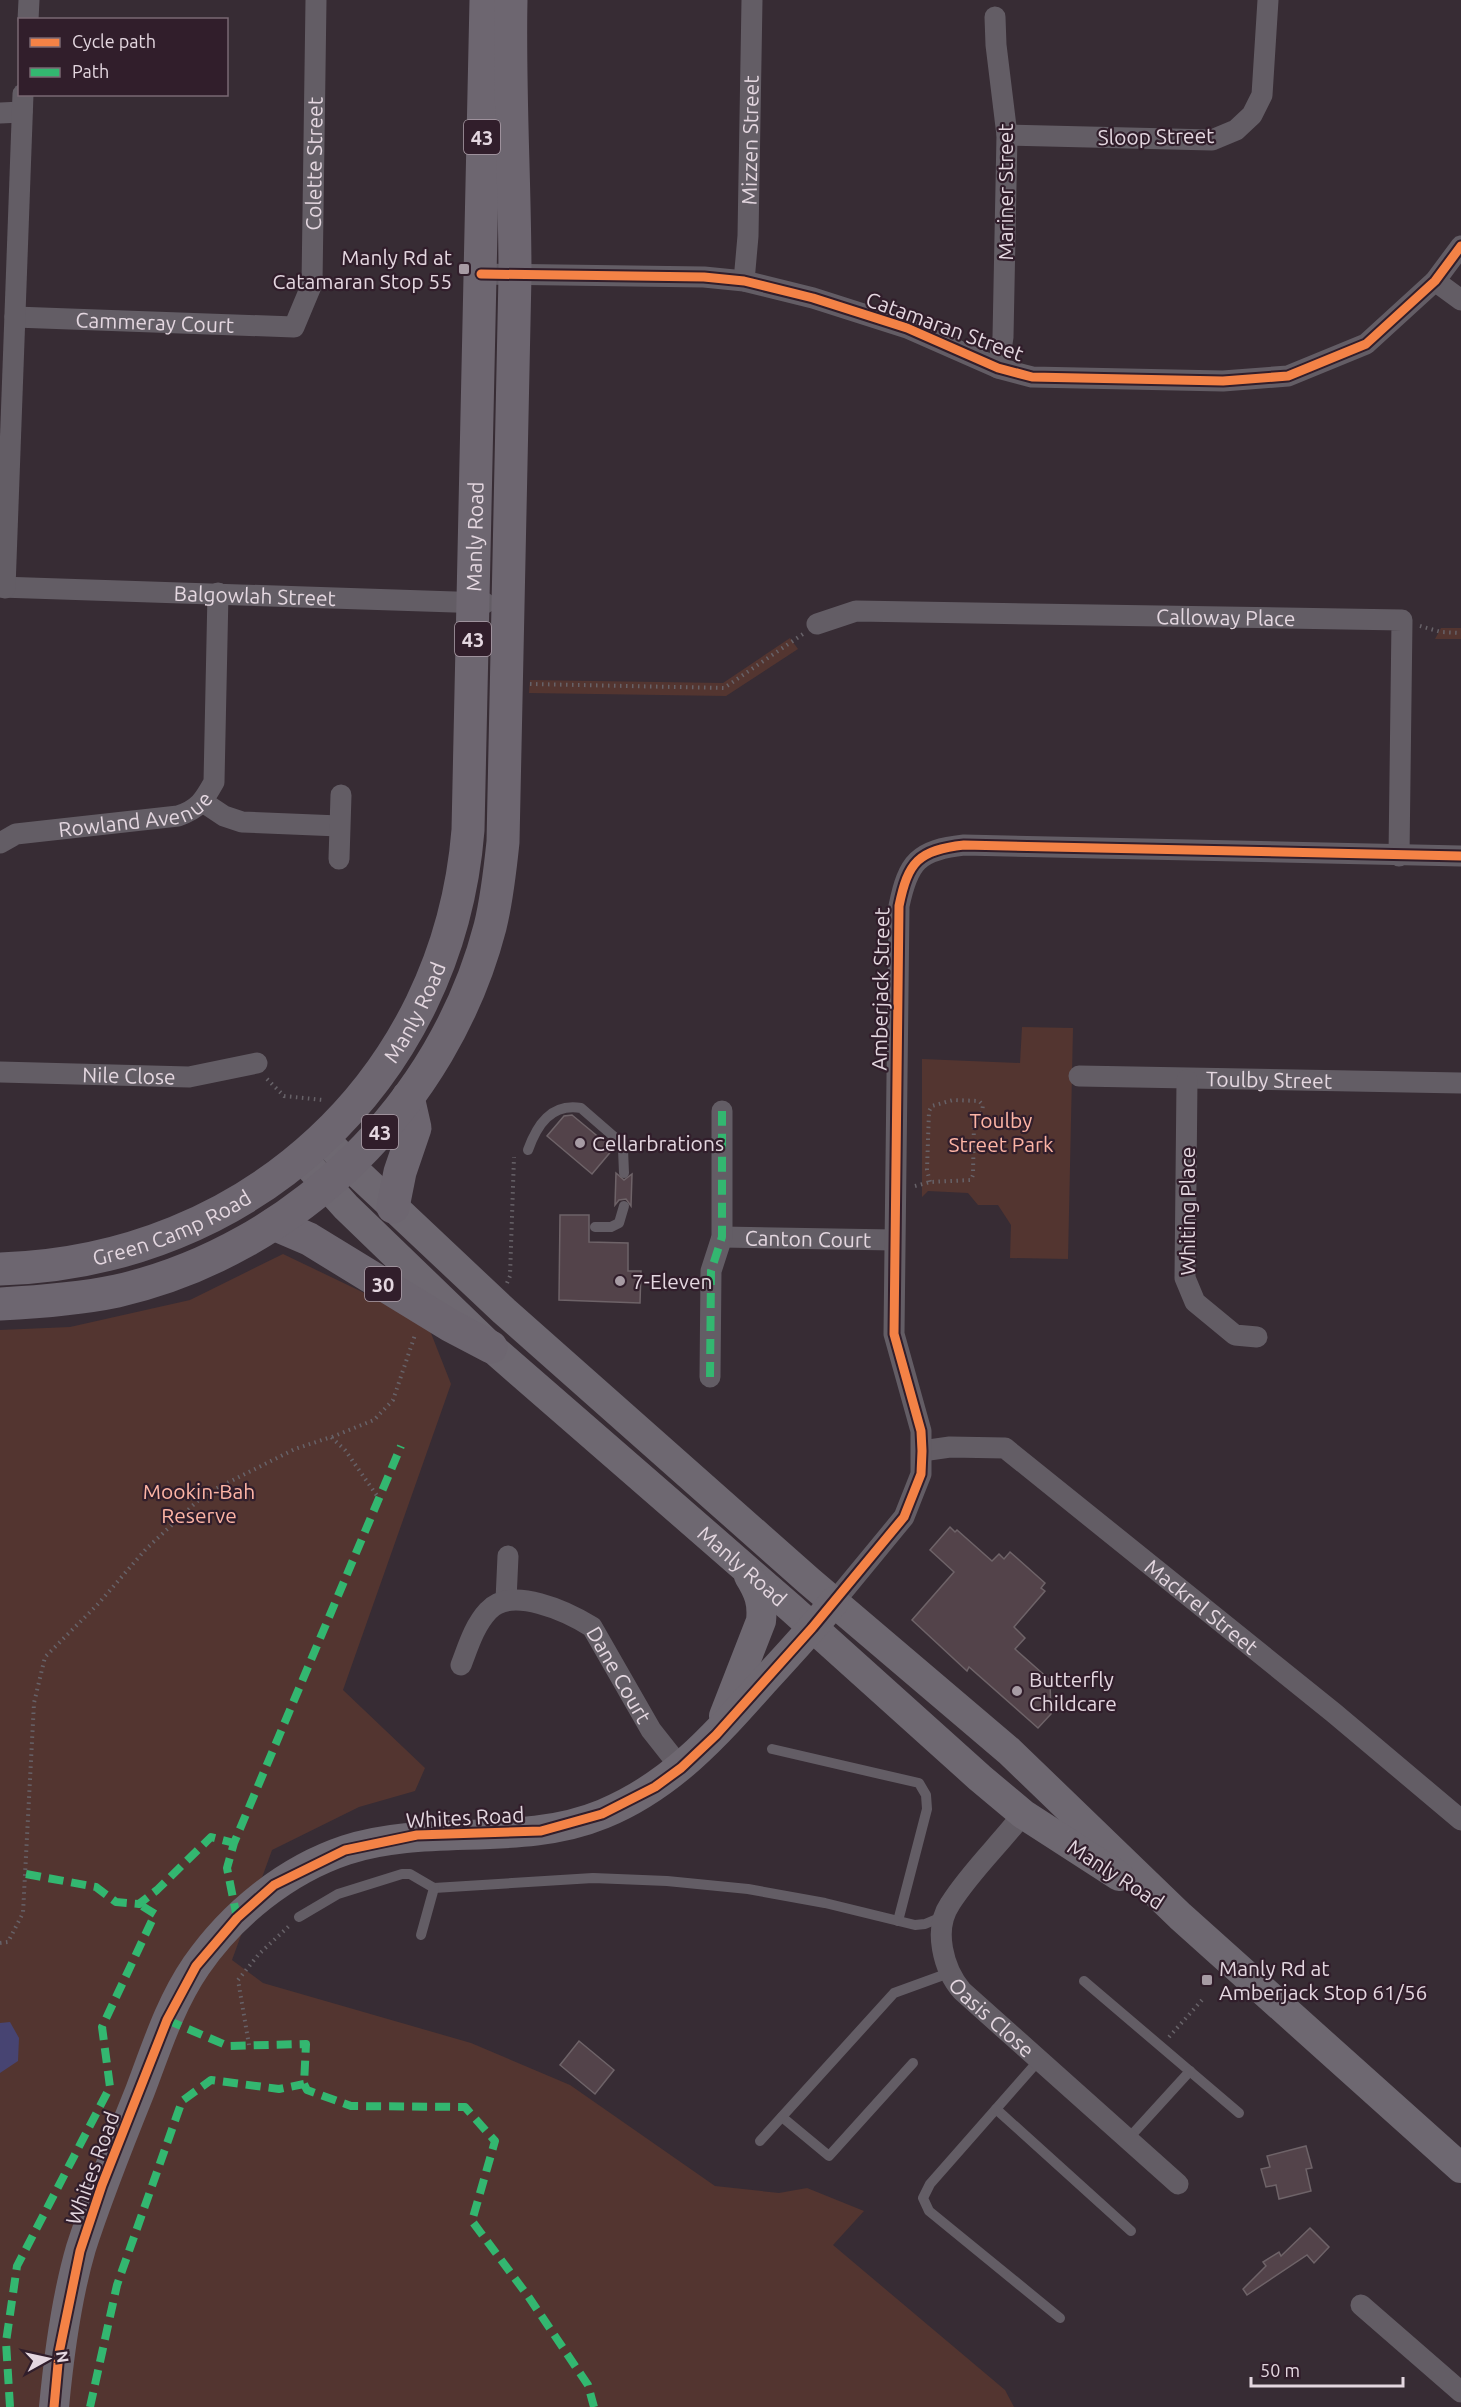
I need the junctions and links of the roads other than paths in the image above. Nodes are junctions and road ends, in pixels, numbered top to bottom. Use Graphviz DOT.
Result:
graph roads {
  1 [pos="29,0"];
  2 [pos="316,0"];
  3 [pos="486,0"];
  4 [pos="511,0"];
  5 [pos="752,0"];
  6 [pos="1268,0"];
  7 [pos="995,17"];
  8 [pos="28,18"];
  9 [pos="22,104"];
  10 [pos="0,112"];
  11 [pos="1007,135"];
  12 [pos="1461,246"];
  13 [pos="481,274"];
  14 [pos="515,275"];
  15 [pos="744,281"];
  16 [pos="1435,281"];
  17 [pos="1461,300"];
  18 [pos="15,317"];
  19 [pos="294,327"];
  20 [pos="998,368"];
  21 [pos="2,588"];
  22 [pos="218,593"];
  23 [pos="473,603"];
  24 [pos="509,603"];
  25 [pos="818,624"];
  26 [pos="341,795"];
  27 [pos="203,802"];
  28 [pos="339,826"];
  29 [pos="0,843"];
  30 [pos="1400,856"];
  31 [pos="1461,856"];
  32 [pos="339,860"];
  33 [pos="480,888"];
  34 [pos="257,1063"];
  35 [pos="0,1072"];
  36 [pos="1079,1076"];
  37 [pos="1187,1080"];
  38 [pos="1461,1083"];
  39 [pos="408,1097"];
  40 [pos="722,1112"];
  41 [pos="313,1148"];
  42 [pos="528,1150"];
  43 [pos="624,1173"];
  44 [pos="338,1176"];
  45 [pos="624,1206"];
  46 [pos="393,1207"];
  47 [pos="274,1224"];
  48 [pos="595,1227"];
  49 [pos="722,1237"];
  50 [pos="894,1240"];
  51 [pos="0,1269"];
  52 [pos="0,1304"];
  53 [pos="1257,1337"];
  54 [pos="491,1347"];
  55 [pos="710,1377"];
  56 [pos="922,1451"];
  57 [pos="508,1556"];
  58 [pos="747,1573"];
  59 [pos="506,1600"];
  60 [pos="834,1602"];
  61 [pos="812,1628"];
  62 [pos="461,1665"];
  63 [pos="716,1735"];
  64 [pos="772,1749"];
  65 [pos="681,1768"];
  66 [pos="1023,1814"];
  67 [pos="1461,1820"];
  68 [pos="434,1888"];
  69 [pos="944,1916"];
  70 [pos="1179,1916"];
  71 [pos="299,1917"];
  72 [pos="898,1921"];
  73 [pos="421,1935"];
  74 [pos="949,1973"];
  75 [pos="1084,1981"];
  76 [pos="1040,2059"];
  77 [pos="913,2063"];
  78 [pos="1190,2071"];
  79 [pos="996,2109"];
  80 [pos="1239,2113"];
  81 [pos="782,2117"];
  82 [pos="1128,2139"];
  83 [pos="760,2141"];
  84 [pos="1461,2168"];
  85 [pos="1178,2184"];
  86 [pos="1131,2231"];
  87 [pos="1361,2305"];
  88 [pos="1060,2318"];
  89 [pos="1461,2392"];
  90 [pos="54,2407"];
  1 -- 8 [label="street"];
  2 -- 19 [label="street, Colette Street"];
  3 -- 13 [label="main road, Manly Road / 43"];
  4 -- 14 [label="main road, Manly Road / 43"];
  5 -- 15 [label="street, Mizzen Street"];
  6 -- 11 [label="street, Sloop Street"];
  7 -- 11 [label="street, Mariner Street"];
  9 -- 10 [label="street"];
  9 -- 18 [label="street"];
  11 -- 20 [label="street, Mariner Street"];
  12 -- 16 [label="street, Catamaran Street"];
  13 -- 14 [label="street, Catamaran Street"];
  13 -- 23 [label="main road, Manly Road / 43"];
  14 -- 15 [label="street, Catamaran Street"];
  14 -- 24 [label="main road, Manly Road / 43"];
  15 -- 20 [label="street, Catamaran Street"];
  16 -- 17 [label="street"];
  16 -- 20 [label="street, Catamaran Street"];
  18 -- 19 [label="street, Cammeray Court"];
  18 -- 21 [label="street"];
  21 -- 22 [label="street, Balgowlah Street"];
  22 -- 23 [label="street, Balgowlah Street"];
  22 -- 27 [label="street, Rowland Avenue"];
  23 -- 24 [label="street, Balgowlah Street"];
  23 -- 33 [label="main road, Manly Road / 43"];
  24 -- 33 [label="main road, Manly Road / 43"];
  25 -- 30 [label="street, Calloway Place"];
  26 -- 28 [label="street"];
  27 -- 28 [label="street"];
  27 -- 29 [label="street, Rowland Avenue"];
  28 -- 32 [label="street"];
  30 -- 31 [label="street, Amberjack Street"];
  30 -- 50 [label="street, Amberjack Street"];
  33 -- 39 [label="main road, Manly Road / 43"];
  33 -- 41 [label="main road, Manly Road / 43"];
  34 -- 35 [label="street, Nile Close"];
  36 -- 37 [label="street, Toulby Street"];
  37 -- 38 [label="street, Toulby Street"];
  37 -- 53 [label="street, Whiting Place"];
  39 -- 44 [label="main road, Manly Road / 43"];
  39 -- 46 [label="main road"];
  40 -- 49 [label="street"];
  41 -- 44 [label="main road, Manly Road / 30"];
  41 -- 51 [label="main road, Green Camp Road"];
  42 -- 43 [label="lane"];
  44 -- 46 [label="main road, Manly Road / 30"];
  44 -- 47 [label="main road, Manly Road / 43"];
  44 -- 54 [label="main road, Manly Road"];
  45 -- 48 [label="lane"];
  46 -- 60 [label="main road, Manly Road / 30"];
  47 -- 52 [label="main road, Green Camp Road"];
  47 -- 54 [label="main road, 30"];
  49 -- 50 [label="street, Canton Court"];
  49 -- 55 [label="street"];
  50 -- 56 [label="street, Amberjack Street"];
  54 -- 58 [label="main road, Manly Road / 30"];
  56 -- 60 [label="street, Amberjack Street"];
  56 -- 67 [label="street, Mackrel Street"];
  57 -- 59 [label="street"];
  58 -- 61 [label="main road, Manly Road / 30"];
  58 -- 63 [label="main road"];
  59 -- 62 [label="street"];
  59 -- 65 [label="street, Dane Court"];
  60 -- 61 [label="main road, Whites Road"];
  60 -- 70 [label="main road, Manly Road / 30"];
  61 -- 63 [label="main road, Whites Road"];
  61 -- 66 [label="main road, Manly Road / 30"];
  63 -- 65 [label="main road, Whites Road"];
  64 -- 72 [label="lane"];
  65 -- 90 [label="main road, Whites Road"];
  66 -- 69 [label="street"];
  66 -- 70 [label="main road, Manly Road / 30"];
  68 -- 71 [label="lane"];
  68 -- 72 [label="lane"];
  68 -- 73 [label="lane"];
  69 -- 72 [label="lane"];
  69 -- 74 [label="street, Oasis Close"];
  70 -- 84 [label="main road, Manly Road / 30"];
  74 -- 76 [label="street, Oasis Close"];
  74 -- 81 [label="lane"];
  75 -- 78 [label="lane"];
  76 -- 79 [label="lane"];
  76 -- 82 [label="street, Oasis Close"];
  77 -- 81 [label="lane"];
  78 -- 80 [label="lane"];
  78 -- 82 [label="lane"];
  79 -- 86 [label="lane"];
  79 -- 88 [label="lane"];
  81 -- 83 [label="lane"];
  82 -- 85 [label="street, Oasis Close"];
  87 -- 89 [label="street"];
}
